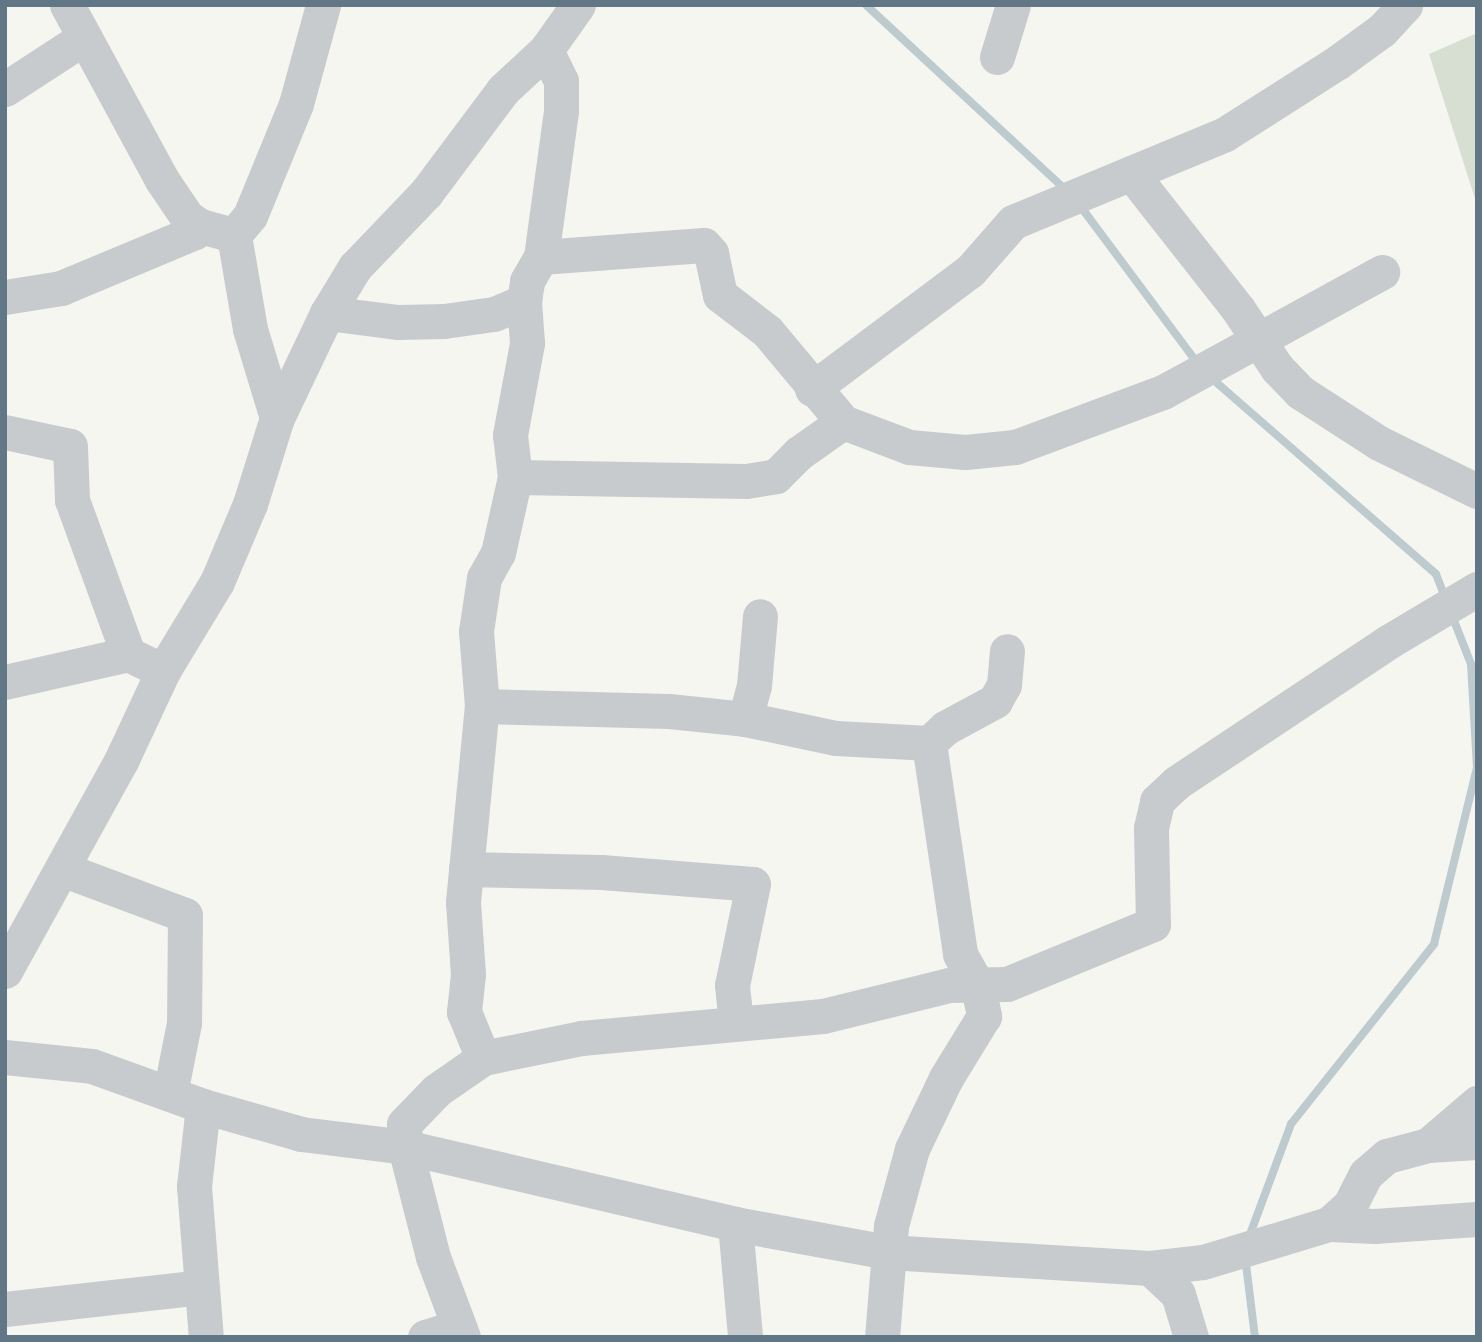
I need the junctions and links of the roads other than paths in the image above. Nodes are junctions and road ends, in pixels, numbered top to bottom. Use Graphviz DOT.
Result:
graph roads {
  1 [pos="67,5"];
  2 [pos="323,5"];
  3 [pos="578,5"];
  4 [pos="1013,5"];
  5 [pos="1405,5"];
  6 [pos="85,37"];
  7 [pos="546,50"];
  8 [pos="998,57"];
  9 [pos="5,89"];
  10 [pos="1131,173"];
  11 [pos="200,226"];
  12 [pos="234,235"];
  13 [pos="541,257"];
  14 [pos="1382,272"];
  15 [pos="5,297"];
  16 [pos="524,301"];
  17 [pos="327,313"];
  18 [pos="1258,338"];
  19 [pos="812,389"];
  20 [pos="277,418"];
  21 [pos="843,422"];
  22 [pos="5,432"];
  23 [pos="515,477"];
  24 [pos="1477,491"];
  25 [pos="1477,589"];
  26 [pos="760,616"];
  27 [pos="1007,651"];
  28 [pos="128,654"];
  29 [pos="163,671"];
  30 [pos="5,682"];
  31 [pos="482,706"];
  32 [pos="745,719"];
  33 [pos="929,743"];
  34 [pos="62,869"];
  35 [pos="466,869"];
  36 [pos="5,971"];
  37 [pos="978,987"];
  38 [pos="736,1022"];
  39 [pos="5,1057"];
  40 [pos="483,1059"];
  41 [pos="170,1094"];
  42 [pos="1477,1103"];
  43 [pos="203,1106"];
  44 [pos="1477,1142"];
  45 [pos="1427,1145"];
  46 [pos="405,1147"];
  47 [pos="1477,1219"];
  48 [pos="735,1224"];
  49 [pos="1329,1224"];
  50 [pos="888,1251"];
  51 [pos="1150,1268"];
  52 [pos="201,1287"];
  53 [pos="5,1309"];
  54 [pos="461,1332"];
  55 [pos="206,1337"];
  56 [pos="425,1337"];
  57 [pos="745,1337"];
  58 [pos="882,1337"];
  59 [pos="1191,1337"];
  1 -- 6 [label="street"];
  2 -- 12 [label="street"];
  3 -- 7 [label="street"];
  4 -- 8 [label="street"];
  5 -- 10 [label="street"];
  6 -- 9 [label="street"];
  6 -- 11 [label="street"];
  7 -- 13 [label="street"];
  7 -- 17 [label="street"];
  10 -- 18 [label="street"];
  10 -- 19 [label="street"];
  11 -- 12 [label="street"];
  11 -- 15 [label="street"];
  12 -- 20 [label="street"];
  13 -- 16 [label="street"];
  13 -- 19 [label="street"];
  14 -- 18 [label="street"];
  16 -- 17 [label="street"];
  16 -- 23 [label="street"];
  17 -- 20 [label="street"];
  18 -- 21 [label="street"];
  18 -- 24 [label="street"];
  19 -- 21 [label="street"];
  20 -- 29 [label="street"];
  21 -- 23 [label="street"];
  22 -- 28 [label="street"];
  23 -- 31 [label="street"];
  25 -- 37 [label="street"];
  26 -- 32 [label="street"];
  27 -- 33 [label="street"];
  28 -- 29 [label="street"];
  28 -- 30 [label="street"];
  29 -- 34 [label="street"];
  31 -- 32 [label="street"];
  31 -- 35 [label="street"];
  32 -- 33 [label="street"];
  33 -- 37 [label="street"];
  34 -- 36 [label="street"];
  34 -- 41 [label="street"];
  35 -- 38 [label="street"];
  35 -- 40 [label="street"];
  37 -- 38 [label="street"];
  37 -- 50 [label="street"];
  38 -- 40 [label="street"];
  39 -- 41 [label="street"];
  40 -- 46 [label="street"];
  41 -- 43 [label="street"];
  42 -- 45 [label="street"];
  43 -- 46 [label="street"];
  43 -- 52 [label="street"];
  44 -- 45 [label="street"];
  45 -- 49 [label="street"];
  46 -- 48 [label="street"];
  46 -- 54 [label="street"];
  47 -- 49 [label="street"];
  48 -- 50 [label="street"];
  48 -- 57 [label="street"];
  49 -- 51 [label="street"];
  50 -- 51 [label="street"];
  50 -- 58 [label="street"];
  51 -- 59 [label="street"];
  52 -- 53 [label="street"];
  52 -- 55 [label="street"];
  54 -- 56 [label="street"];
}
